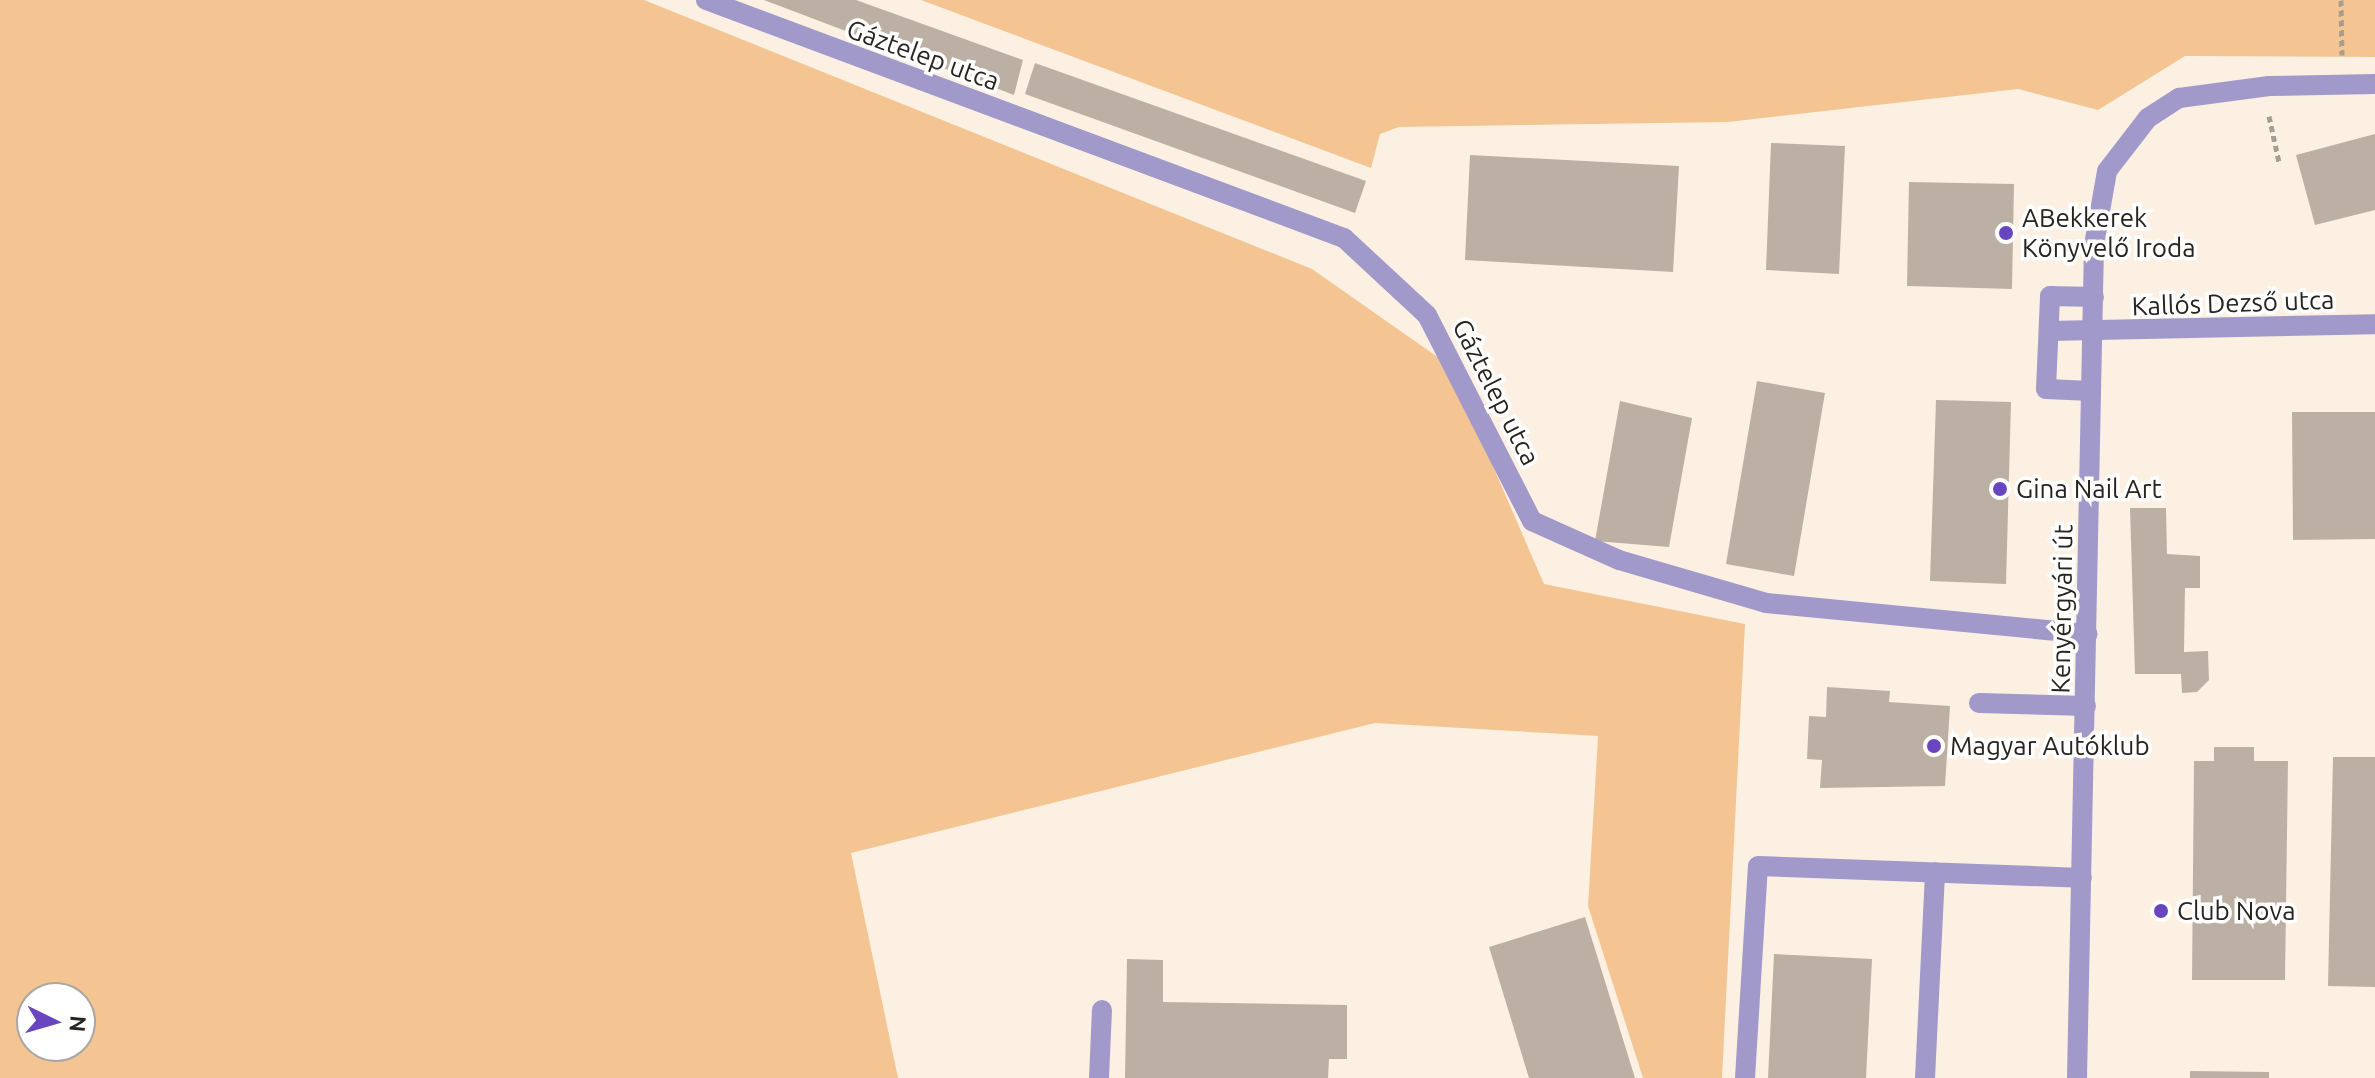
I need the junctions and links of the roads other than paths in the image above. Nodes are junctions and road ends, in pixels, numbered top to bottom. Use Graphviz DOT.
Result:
graph roads {
  1 [pos="706,0"];
  2 [pos="2375,84"];
  3 [pos="2094,297"];
  4 [pos="2375,324"];
  5 [pos="2049,331"];
  6 [pos="2092,333"];
  7 [pos="2091,391"];
  8 [pos="2088,634"];
  9 [pos="1979,703"];
  10 [pos="2086,706"];
  11 [pos="1935,872"];
  12 [pos="2082,878"];
  13 [pos="1102,1010"];
  14 [pos="1099,1078"];
  15 [pos="1745,1078"];
  16 [pos="1925,1078"];
  17 [pos="2077,1078"];
  1 -- 8 [label="street, Gáztelep utca"];
  2 -- 3 [label="street, Kenyérgyári út"];
  3 -- 5 [label="street"];
  3 -- 6 [label="street, Kenyérgyári út"];
  4 -- 6 [label="street, Kallós Dezső utca"];
  5 -- 6 [label="street, Kallós Dezső utca"];
  5 -- 7 [label="street"];
  6 -- 7 [label="street, Kenyérgyári út"];
  7 -- 8 [label="street, Kenyérgyári út"];
  8 -- 10 [label="street, Kenyérgyári út"];
  9 -- 10 [label="street"];
  10 -- 12 [label="street, Kenyérgyári út"];
  11 -- 12 [label="street"];
  11 -- 15 [label="street"];
  11 -- 16 [label="street"];
  12 -- 17 [label="street, Kenyérgyári út"];
  13 -- 14 [label="street"];
}
